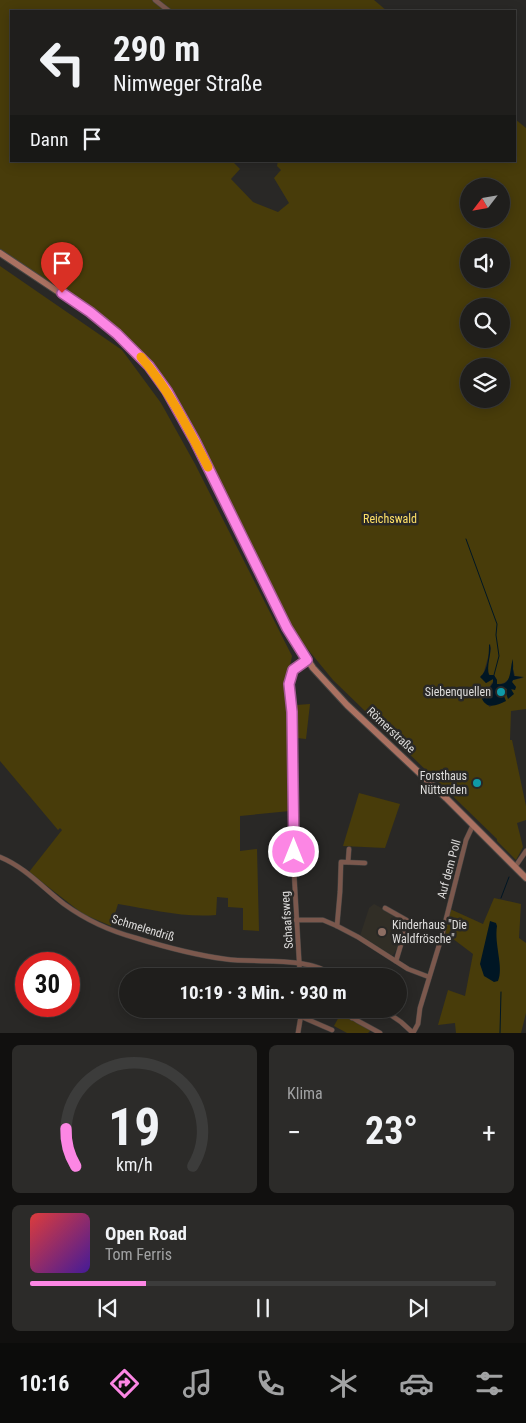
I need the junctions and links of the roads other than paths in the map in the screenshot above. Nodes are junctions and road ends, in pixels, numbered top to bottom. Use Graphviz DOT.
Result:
graph roads {
  1 [pos="155,0"];
  2 [pos="167,10"];
  3 [pos="0,253"];
  4 [pos="307,660"];
  5 [pos="474,825"];
  6 [pos="349,849"];
  7 [pos="526,851"];
  8 [pos="0,857"];
  9 [pos="348,862"];
  10 [pos="365,863"];
  11 [pos="515,867"];
  12 [pos="526,878"];
  13 [pos="385,908"];
  14 [pos="296,920"];
  15 [pos="337,926"];
  16 [pos="396,961"];
  17 [pos="300,964"];
  18 [pos="300,968"];
  19 [pos="322,968"];
  20 [pos="429,977"];
  21 [pos="302,1018"];
  22 [pos="304,1018"];
  23 [pos="352,1018"];
  24 [pos="396,1018"];
  25 [pos="332,1030"];
  26 [pos="298,1033"];
  27 [pos="380,1033"];
  28 [pos="413,1033"];
  1 -- 2 [label="street"];
  3 -- 4 [label="main road, Römerstraße"];
  4 -- 5 [label="main road, Römerstraße"];
  4 -- 14 [label="street, Schaafsweg"];
  5 -- 11 [label="main road, Römerstraße"];
  5 -- 20 [label="street, Auf dem Poll"];
  6 -- 9 [label="street"];
  7 -- 11 [label="street"];
  8 -- 17 [label="street, Schmelendriß"];
  9 -- 10 [label="street"];
  9 -- 15 [label="street"];
  11 -- 12 [label="main road, Römerstraße"];
  13 -- 16 [label="street"];
  14 -- 15 [label="street"];
  14 -- 17 [label="street, Schaafsweg"];
  15 -- 16 [label="street"];
  16 -- 20 [label="street"];
  17 -- 18 [label="street, Schaafsweg"];
  17 -- 19 [label="street, Schmelendriß"];
  20 -- 28 [label="street, Auf dem Poll"];
  21 -- 26 [label="street"];
  22 -- 25 [label="street"];
  23 -- 27 [label="street"];
  24 -- 28 [label="street"];
}
